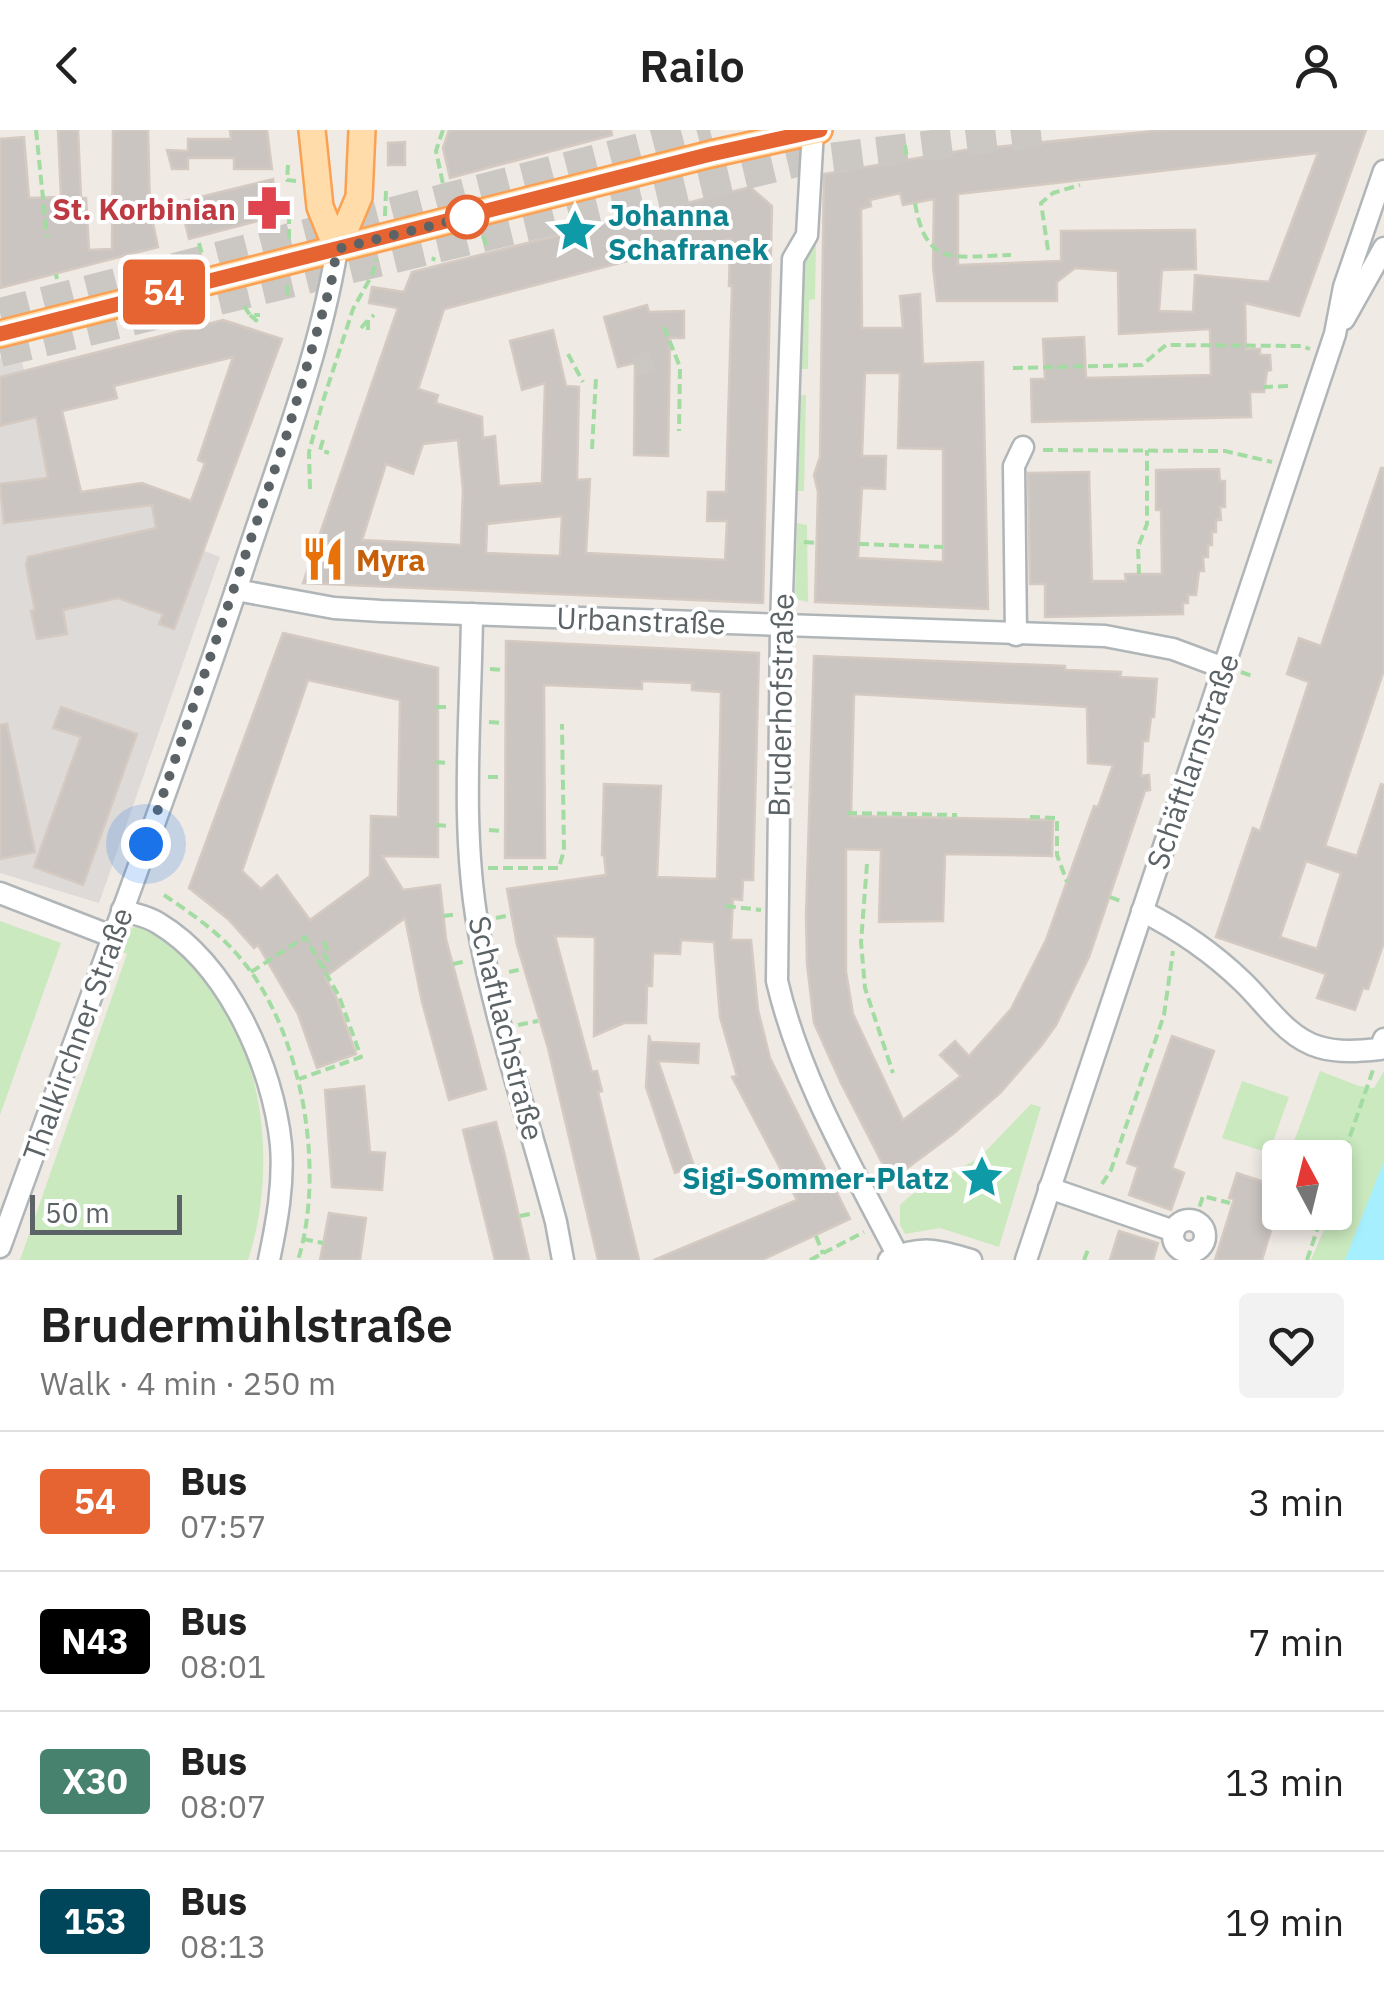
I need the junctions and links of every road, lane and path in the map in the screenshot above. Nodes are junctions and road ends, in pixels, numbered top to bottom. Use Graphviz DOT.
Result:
graph roads {
  1 [pos="36,130"];
  2 [pos="312,130"];
  3 [pos="362,130"];
  4 [pos="443,130"];
  5 [pos="815,130"];
  6 [pos="905,145"];
  7 [pos="907,159"];
  8 [pos="285,165"];
  9 [pos="1384,171"];
  10 [pos="296,181"];
  11 [pos="1080,186"];
  12 [pos="444,189"];
  13 [pos="914,203"];
  14 [pos="270,225"];
  15 [pos="268,232"];
  16 [pos="484,236"];
  17 [pos="46,237"];
  18 [pos="199,243"];
  19 [pos="486,247"];
  20 [pos="1384,248"];
  21 [pos="337,249"];
  22 [pos="1048,250"];
  23 [pos="1011,254"];
  24 [pos="203,258"];
  25 [pos="372,276"];
  26 [pos="244,306"];
  27 [pos="250,315"];
  28 [pos="260,315"];
  29 [pos="374,315"];
  30 [pos="258,322"];
  31 [pos="664,327"];
  32 [pos="365,329"];
  33 [pos="0,334"];
  34 [pos="1335,334"];
  35 [pos="568,354"];
  36 [pos="1327,354"];
  37 [pos="1013,368"];
  38 [pos="596,378"];
  39 [pos="584,382"];
  40 [pos="1263,386"];
  41 [pos="1289,386"];
  42 [pos="679,432"];
  43 [pos="323,440"];
  44 [pos="1023,448"];
  45 [pos="592,449"];
  46 [pos="1147,450"];
  47 [pos="329,453"];
  48 [pos="1290,467"];
  49 [pos="310,489"];
  50 [pos="859,544"];
  51 [pos="943,547"];
  52 [pos="1139,574"];
  53 [pos="236,590"];
  54 [pos="472,614"];
  55 [pos="781,626"];
  56 [pos="1016,635"];
  57 [pos="1224,668"];
  58 [pos="562,724"];
  59 [pos="847,813"];
  60 [pos="957,815"];
  61 [pos="1030,817"];
  62 [pos="867,864"];
  63 [pos="472,870"];
  64 [pos="1067,882"];
  65 [pos="0,892"];
  66 [pos="1110,897"];
  67 [pos="726,906"];
  68 [pos="1132,907"];
  69 [pos="122,910"];
  70 [pos="776,910"];
  71 [pos="1189,932"];
  72 [pos="112,936"];
  73 [pos="324,942"];
  74 [pos="324,969"];
  75 [pos="251,972"];
  76 [pos="1382,1044"];
  77 [pos="893,1073"];
  78 [pos="299,1079"];
  79 [pos="1349,1140"];
  80 [pos="1049,1188"];
  81 [pos="1090,1201"];
  82 [pos="1230,1203"];
  83 [pos="1195,1221"];
  84 [pos="881,1223"];
  85 [pos="1317,1230"];
  86 [pos="1174,1231"];
  87 [pos="816,1236"];
  88 [pos="303,1239"];
  89 [pos="323,1243"];
  90 [pos="1089,1247"];
  91 [pos="0,1248"];
  92 [pos="824,1254"];
  93 [pos="1191,1256"];
  94 [pos="894,1258"];
  95 [pos="270,1260"];
  96 [pos="564,1260"];
  97 [pos="810,1260"];
  98 [pos="970,1260"];
  99 [pos="1026,1260"];
  100 [pos="1084,1260"];
  101 [pos="1307,1260"];
  1 -- 17 [label="path"];
  2 -- 21 [label="main road"];
  3 -- 21 [label="main road, Thalkirchner Straße"];
  4 -- 12 [label="path"];
  5 -- 21 [label="main road"];
  5 -- 55 [label="street, Bruderhofstraße"];
  6 -- 7 [label="path"];
  8 -- 10 [label="path"];
  9 -- 34 [label="street, Schäftlarnstraße"];
  11 -- 22 [label="path"];
  13 -- 23 [label="path"];
  14 -- 15 [label="path"];
  16 -- 19 [label="path"];
  18 -- 24 [label="path"];
  20 -- 34 [label="street, Schäftlarnstraße"];
  21 -- 33 [label="main road"];
  21 -- 53 [label="street, Thalkirchner Straße"];
  25 -- 49 [label="path"];
  26 -- 27 [label="path"];
  27 -- 28 [label="path"];
  27 -- 30 [label="path"];
  29 -- 32 [label="path"];
  31 -- 42 [label="path"];
  34 -- 36 [label="street, Schäftlarnstraße"];
  35 -- 39 [label="path"];
  36 -- 37 [label="path"];
  36 -- 48 [label="street, Schäftlarnstraße"];
  38 -- 45 [label="path"];
  40 -- 41 [label="path"];
  43 -- 47 [label="path"];
  44 -- 46 [label="path"];
  44 -- 56 [label="street"];
  46 -- 48 [label="path"];
  46 -- 52 [label="path"];
  48 -- 57 [label="street, Schäftlarnstraße"];
  50 -- 51 [label="path"];
  53 -- 54 [label="street, Urbanstraße"];
  53 -- 69 [label="street, Thalkirchner Straße"];
  54 -- 55 [label="street, Urbanstraße"];
  54 -- 63 [label="street, Schaftlachstraße"];
  55 -- 56 [label="street, Urbanstraße"];
  55 -- 70 [label="street, Bruderhofstraße"];
  56 -- 57 [label="street, Urbanstraße"];
  57 -- 68 [label="street, Schäftlarnstraße"];
  58 -- 63 [label="path"];
  59 -- 60 [label="path"];
  61 -- 64 [label="path"];
  62 -- 77 [label="path"];
  63 -- 96 [label="street, Schaftlachstraße"];
  65 -- 72 [label="street"];
  66 -- 68 [label="path"];
  67 -- 70 [label="path"];
  68 -- 71 [label="street"];
  68 -- 80 [label="street, Schäftlarnstraße"];
  69 -- 72 [label="street, Thalkirchner Straße"];
  69 -- 95 [label="street"];
  70 -- 84 [label="street, Bruderhofstraße"];
  71 -- 76 [label="street"];
  71 -- 81 [label="path"];
  72 -- 91 [label="street, Thalkirchner Straße"];
  73 -- 74 [label="path"];
  74 -- 75 [label="path"];
  74 -- 78 [label="path"];
  76 -- 79 [label="path"];
  80 -- 81 [label="street"];
  80 -- 99 [label="street, Schäftlarnstraße"];
  81 -- 86 [label="street"];
  82 -- 83 [label="path"];
  83 -- 86 [label="street"];
  83 -- 93 [label="street"];
  84 -- 92 [label="path"];
  84 -- 94 [label="street, Bruderhofstraße"];
  85 -- 101 [label="path"];
  86 -- 93 [label="street"];
  87 -- 92 [label="path"];
  88 -- 89 [label="path"];
  90 -- 100 [label="path"];
  92 -- 97 [label="path"];
  94 -- 98 [label="street"];
}
